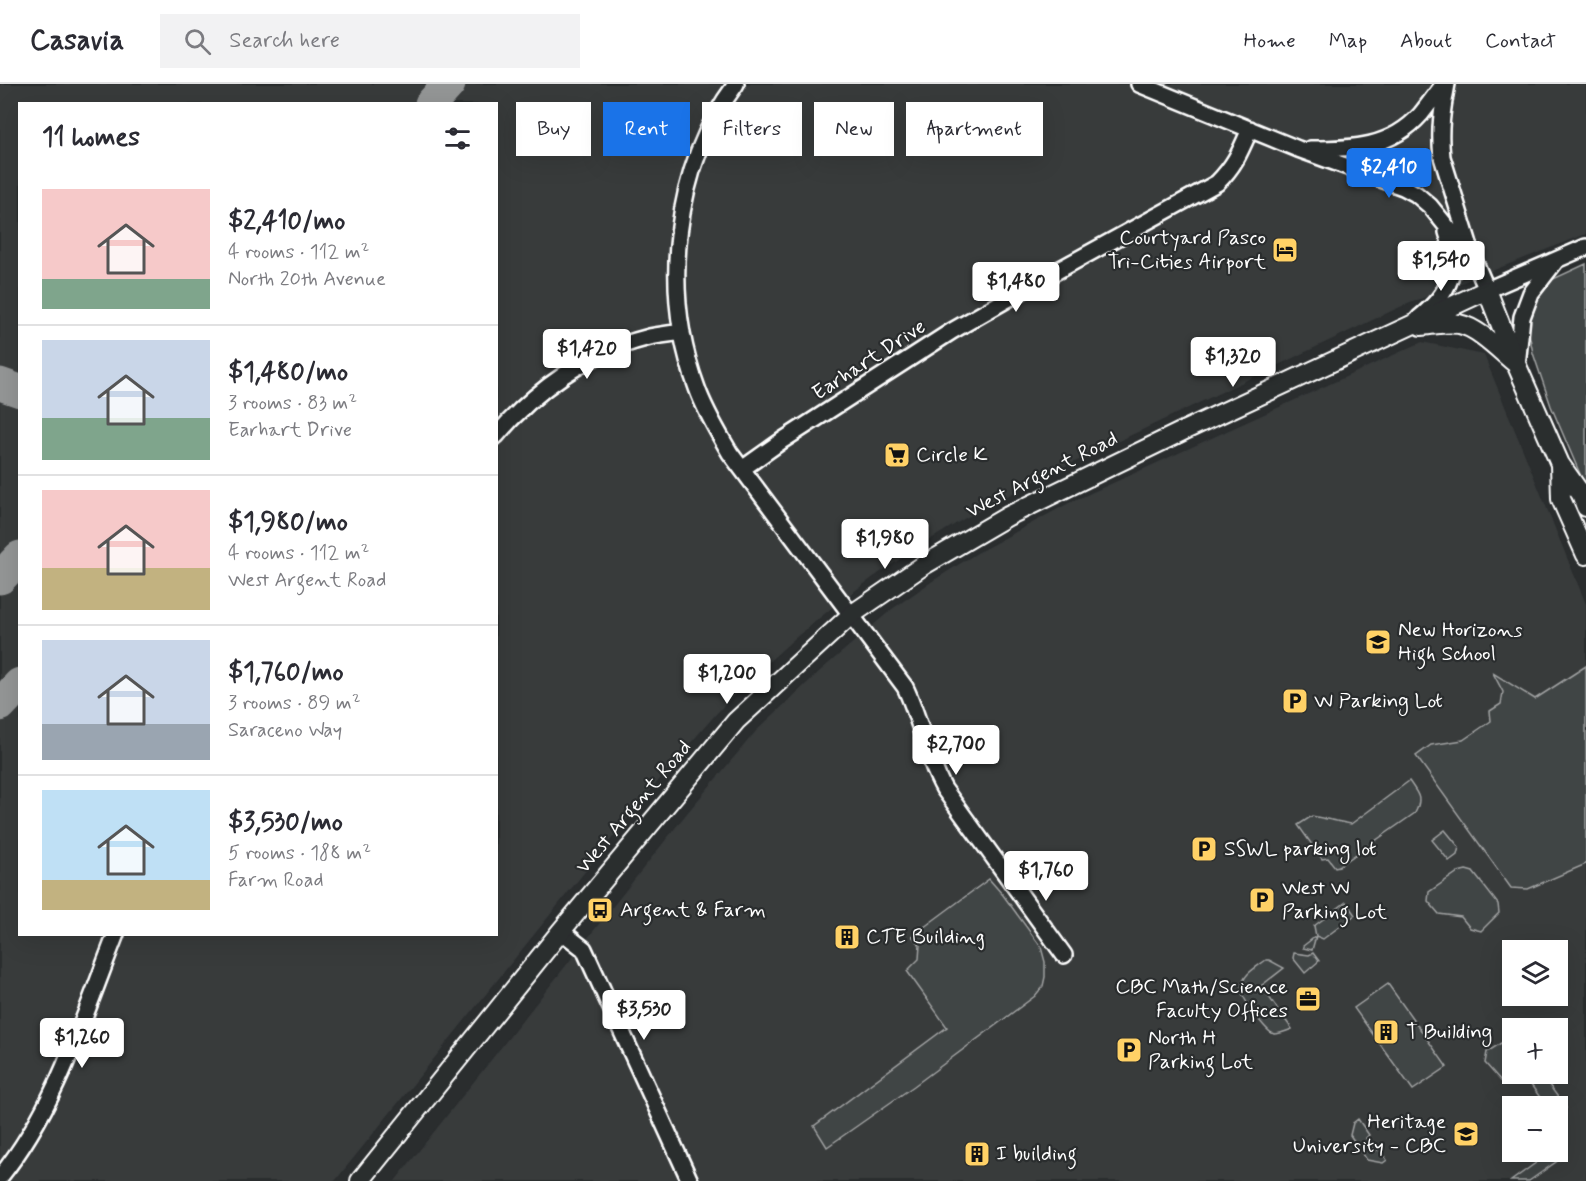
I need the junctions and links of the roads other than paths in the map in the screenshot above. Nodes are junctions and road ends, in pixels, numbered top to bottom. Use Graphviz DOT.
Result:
graph roads {
  1 [pos="736,84"];
  2 [pos="1139,84"];
  3 [pos="1445,84"];
  4 [pos="1250,129"];
  5 [pos="1298,149"];
  6 [pos="1445,226"];
  7 [pos="1586,247"];
  8 [pos="1474,260"];
  9 [pos="1557,260"];
  10 [pos="1487,290"];
  11 [pos="1410,326"];
  12 [pos="682,332"];
  13 [pos="1517,366"];
  14 [pos="498,434"];
  15 [pos="1560,464"];
  16 [pos="742,469"];
  17 [pos="1586,507"];
  18 [pos="1586,555"];
  19 [pos="851,615"];
  20 [pos="561,931"];
  21 [pos="116,936"];
  22 [pos="1064,954"];
  23 [pos="0,1177"];
  24 [pos="360,1181"];
  25 [pos="690,1181"];
  1 -- 12 [label="street"];
  2 -- 4 [label="street"];
  3 -- 5 [label="street"];
  3 -- 8 [label="street"];
  4 -- 5 [label="street"];
  4 -- 16 [label="street, Earhart Drive"];
  5 -- 6 [label="street"];
  6 -- 8 [label="street"];
  6 -- 11 [label="street"];
  7 -- 9 [label="street, West Argent Road"];
  8 -- 10 [label="street"];
  9 -- 10 [label="street, West Argent Road"];
  9 -- 13 [label="street"];
  10 -- 11 [label="main road, West Argent Road"];
  10 -- 13 [label="main road"];
  11 -- 13 [label="main road"];
  11 -- 19 [label="main road, West Argent Road"];
  12 -- 14 [label="street"];
  12 -- 16 [label="street"];
  13 -- 15 [label="main road"];
  15 -- 17 [label="main road"];
  15 -- 18 [label="main road"];
  16 -- 19 [label="street"];
  19 -- 20 [label="main road, West Argent Road"];
  19 -- 22 [label="street"];
  20 -- 24 [label="main road, West Argent Road"];
  20 -- 25 [label="street"];
  21 -- 23 [label="street"];
}
